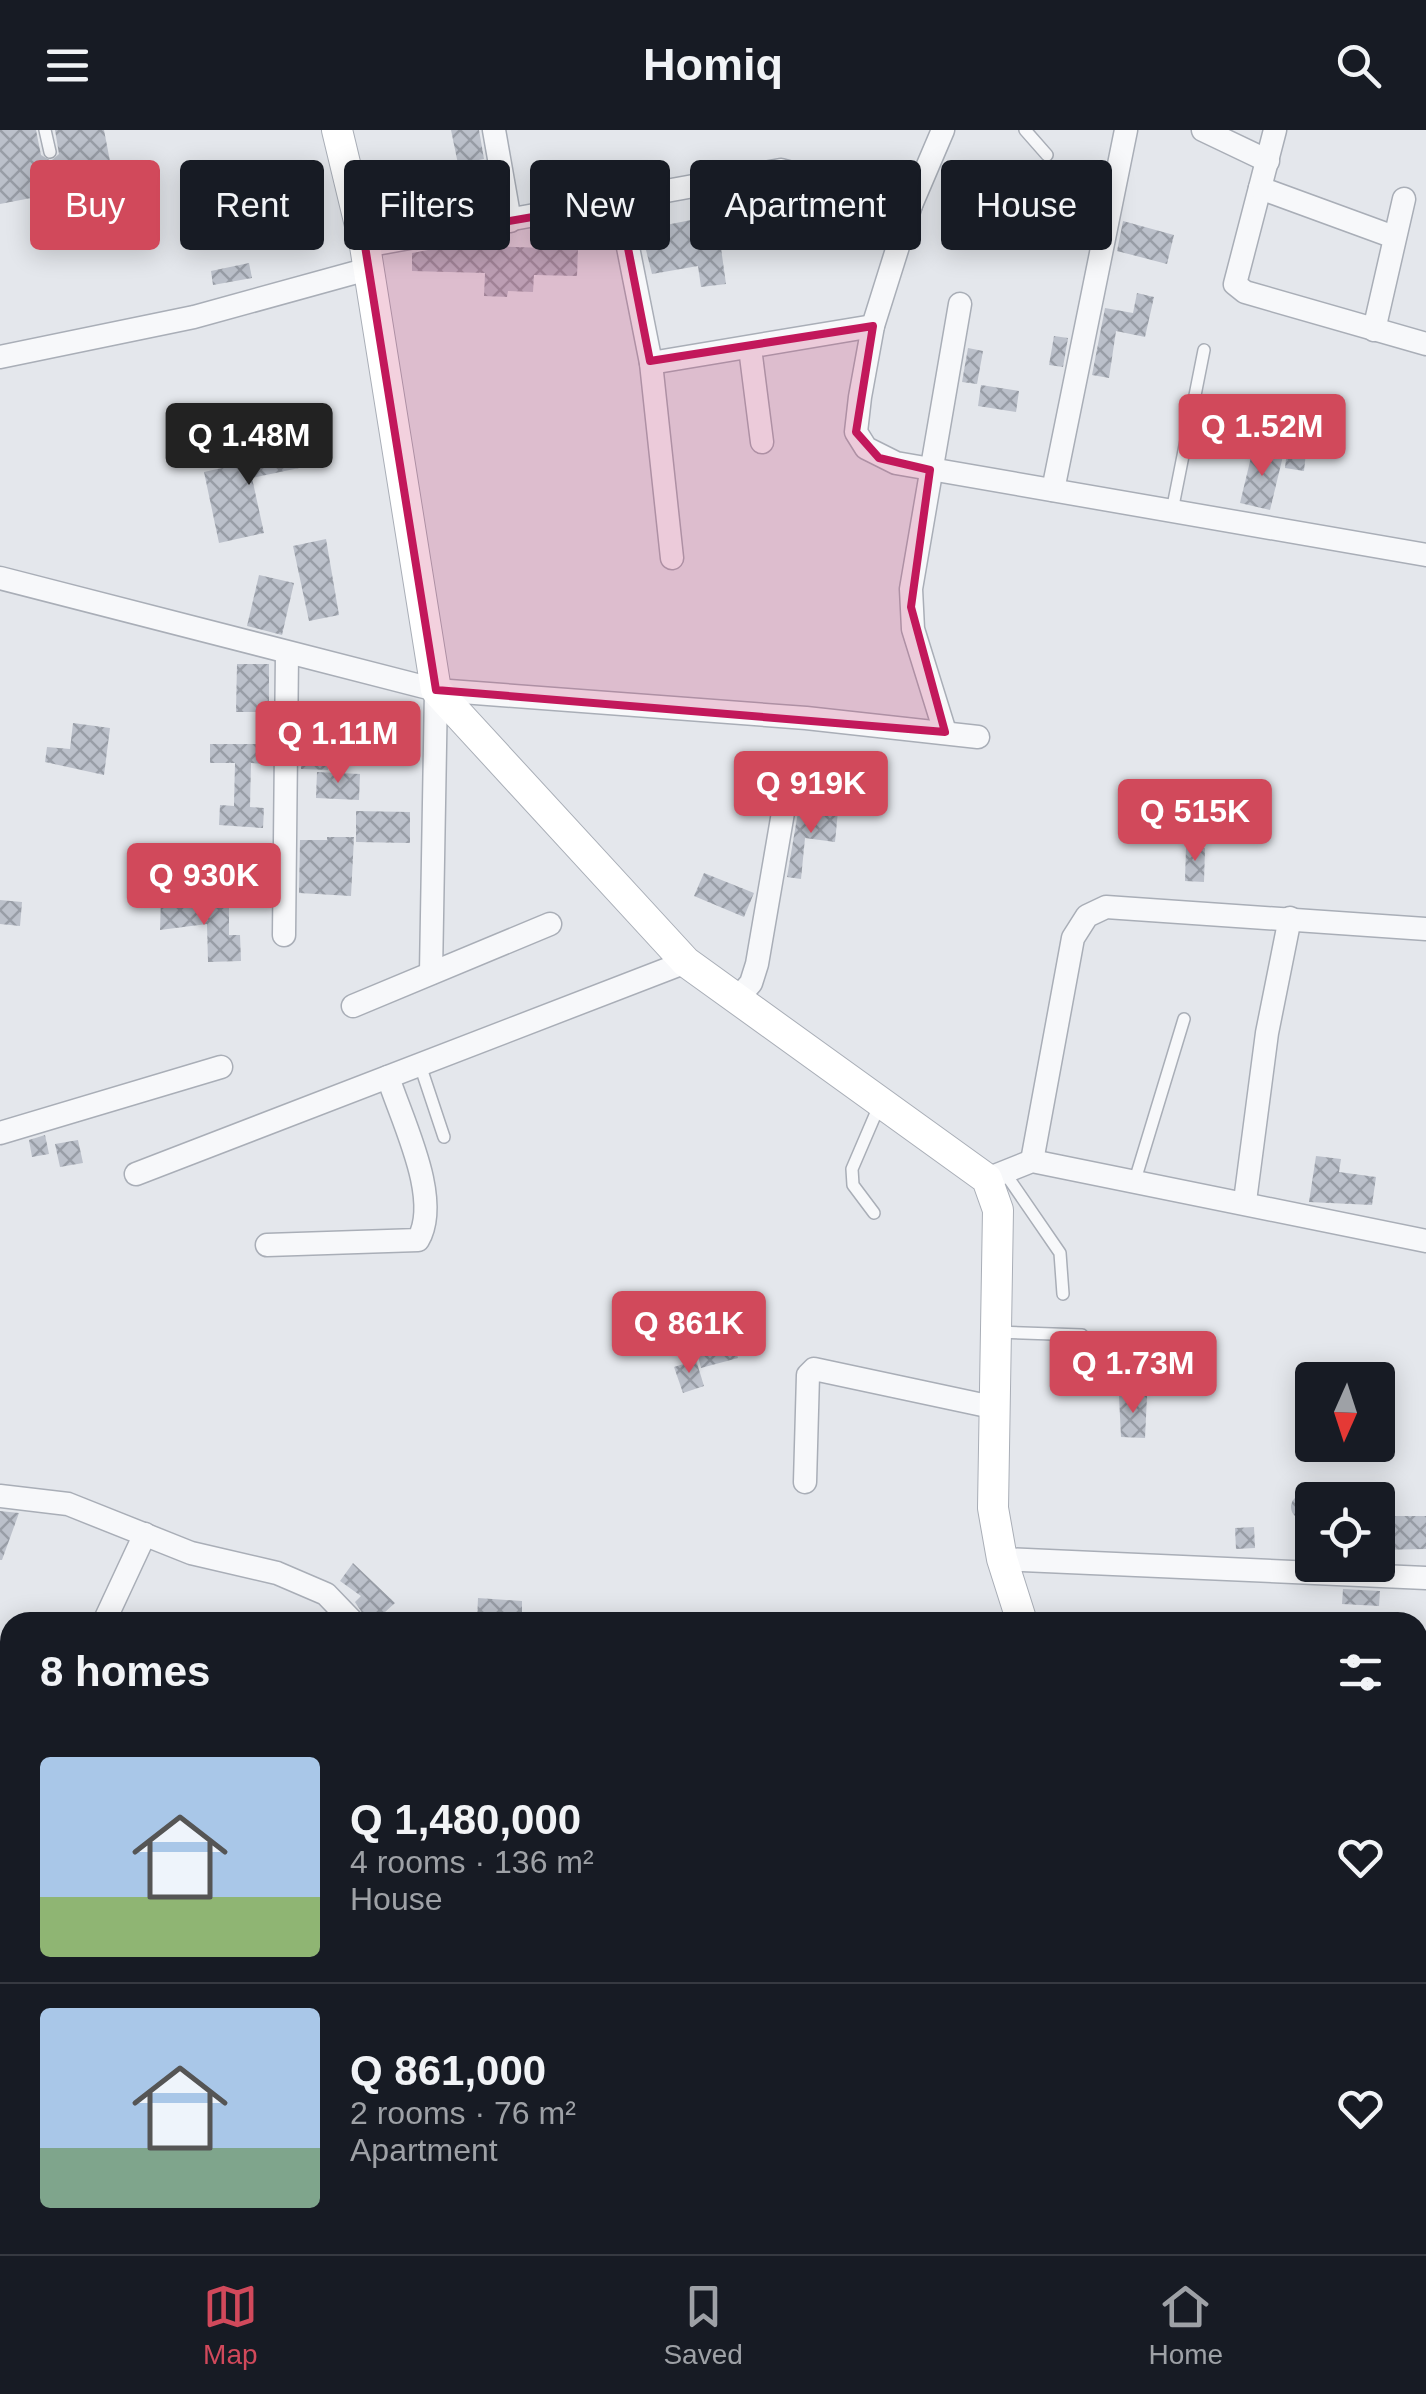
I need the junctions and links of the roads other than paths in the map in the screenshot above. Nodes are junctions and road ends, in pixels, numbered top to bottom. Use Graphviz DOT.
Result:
graph roads {
  1 [pos="45,130"];
  2 [pos="337,130"];
  3 [pos="494,130"];
  4 [pos="942,130"];
  5 [pos="1025,130"];
  6 [pos="1126,130"];
  7 [pos="1203,130"];
  8 [pos="1275,130"];
  9 [pos="50,152"];
  10 [pos="1048,155"];
  11 [pos="499,160"];
  12 [pos="1268,161"];
  13 [pos="921,181"];
  14 [pos="1260,188"];
  15 [pos="1404,199"];
  16 [pos="530,218"];
  17 [pos="510,221"];
  18 [pos="1394,237"];
  19 [pos="397,250"];
  20 [pos="628,250"];
  21 [pos="897,250"];
  22 [pos="366,258"];
  23 [pos="960,304"];
  24 [pos="873,326"];
  25 [pos="1374,330"];
  26 [pos="1426,344"];
  27 [pos="750,348"];
  28 [pos="1204,350"];
  29 [pos="0,356"];
  30 [pos="650,363"];
  31 [pos="762,442"];
  32 [pos="930,470"];
  33 [pos="1053,490"];
  34 [pos="1172,510"];
  35 [pos="1426,555"];
  36 [pos="672,558"];
  37 [pos="0,578"];
  38 [pos="287,654"];
  39 [pos="436,690"];
  40 [pos="945,732"];
  41 [pos="978,737"];
  42 [pos="840,796"];
  43 [pos="1290,918"];
  44 [pos="550,924"];
  45 [pos="1426,929"];
  46 [pos="284,935"];
  47 [pos="686,962"];
  48 [pos="431,973"];
  49 [pos="737,1000"];
  50 [pos="353,1006"];
  51 [pos="1184,1018"];
  52 [pos="420,1064"];
  53 [pos="220,1067"];
  54 [pos="388,1077"];
  55 [pos="881,1102"];
  56 [pos="0,1133"];
  57 [pos="444,1138"];
  58 [pos="1032,1161"];
  59 [pos="136,1174"];
  60 [pos="996,1176"];
  61 [pos="1135,1180"];
  62 [pos="1245,1201"];
  63 [pos="874,1213"];
  64 [pos="1426,1241"];
  65 [pos="267,1245"];
  66 [pos="1062,1294"];
  67 [pos="994,1332"];
  68 [pos="1082,1335"];
  69 [pos="992,1406"];
  70 [pos="805,1482"];
  71 [pos="0,1496"];
  72 [pos="145,1534"];
  73 [pos="1002,1560"];
  74 [pos="1426,1578"];
  75 [pos="109,1612"];
  76 [pos="343,1612"];
  77 [pos="1019,1612"];
  1 -- 9 [label="lane"];
  2 -- 22 [label="street"];
  3 -- 11 [label="street"];
  4 -- 13 [label="street"];
  5 -- 10 [label="lane"];
  6 -- 33 [label="street"];
  7 -- 12 [label="street"];
  8 -- 12 [label="street"];
  12 -- 14 [label="street"];
  14 -- 18 [label="street"];
  14 -- 25 [label="street"];
  15 -- 18 [label="street"];
  16 -- 17 [label="street"];
  18 -- 25 [label="street"];
  19 -- 22 [label="street"];
  20 -- 30 [label="street"];
  21 -- 24 [label="street"];
  22 -- 29 [label="street"];
  22 -- 39 [label="street"];
  23 -- 32 [label="street"];
  24 -- 27 [label="street"];
  24 -- 32 [label="street"];
  25 -- 26 [label="street"];
  27 -- 30 [label="street"];
  27 -- 31 [label="street"];
  28 -- 34 [label="lane"];
  30 -- 36 [label="street"];
  32 -- 33 [label="street"];
  32 -- 40 [label="street"];
  33 -- 34 [label="street"];
  34 -- 35 [label="street"];
  37 -- 38 [label="street"];
  38 -- 39 [label="street"];
  38 -- 46 [label="street"];
  39 -- 40 [label="street"];
  39 -- 47 [label="street"];
  39 -- 48 [label="street"];
  40 -- 41 [label="street"];
  42 -- 49 [label="street"];
  43 -- 45 [label="street"];
  43 -- 58 [label="street"];
  43 -- 62 [label="street"];
  44 -- 48 [label="street"];
  47 -- 49 [label="street"];
  47 -- 52 [label="street"];
  48 -- 50 [label="street"];
  49 -- 55 [label="street"];
  51 -- 61 [label="lane"];
  52 -- 54 [label="street"];
  52 -- 57 [label="lane"];
  53 -- 56 [label="street"];
  54 -- 59 [label="street"];
  54 -- 65 [label="street"];
  55 -- 60 [label="street"];
  55 -- 63 [label="lane"];
  58 -- 60 [label="street"];
  58 -- 61 [label="street"];
  60 -- 66 [label="lane"];
  60 -- 67 [label="street"];
  61 -- 62 [label="street"];
  62 -- 64 [label="street"];
  67 -- 68 [label="lane"];
  67 -- 69 [label="street"];
  69 -- 70 [label="street"];
  69 -- 73 [label="street"];
  71 -- 72 [label="street"];
  72 -- 75 [label="street"];
  72 -- 76 [label="street"];
  73 -- 74 [label="street"];
  73 -- 77 [label="street"];
}
